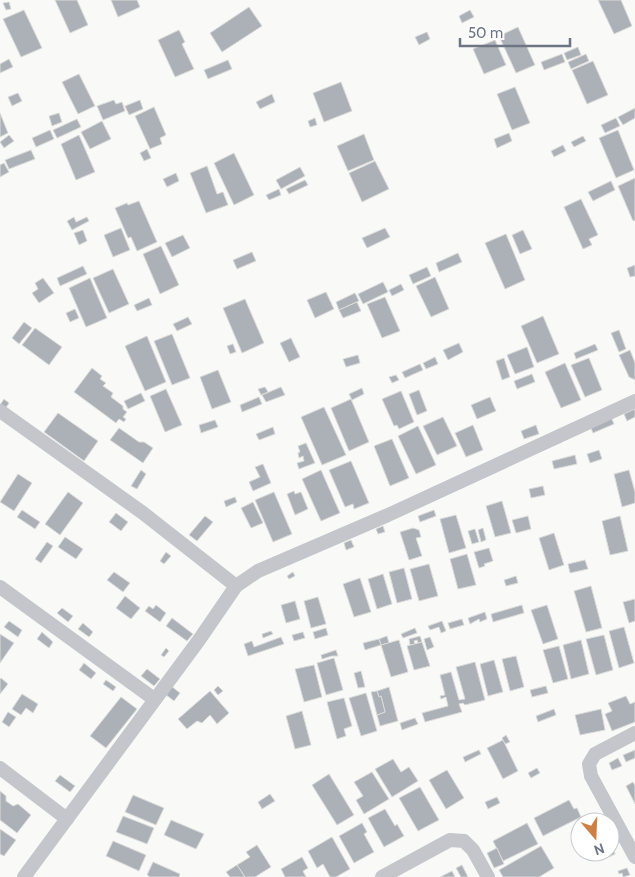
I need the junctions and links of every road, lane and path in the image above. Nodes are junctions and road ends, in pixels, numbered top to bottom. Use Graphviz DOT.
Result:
graph roads {
  1 [pos="635,401"];
  2 [pos="0,411"];
  3 [pos="236,586"];
  4 [pos="0,587"];
  5 [pos="154,699"];
  6 [pos="635,732"];
  7 [pos="0,768"];
  8 [pos="67,819"];
  9 [pos="635,857"];
  10 [pos="24,877"];
  11 [pos="382,877"];
  12 [pos="488,877"];
  1 -- 3 [label="street"];
  2 -- 3 [label="street"];
  3 -- 5 [label="street"];
  4 -- 5 [label="street"];
  5 -- 8 [label="street"];
  6 -- 9 [label="street"];
  7 -- 8 [label="street"];
  8 -- 10 [label="street"];
  11 -- 12 [label="street"];
}
